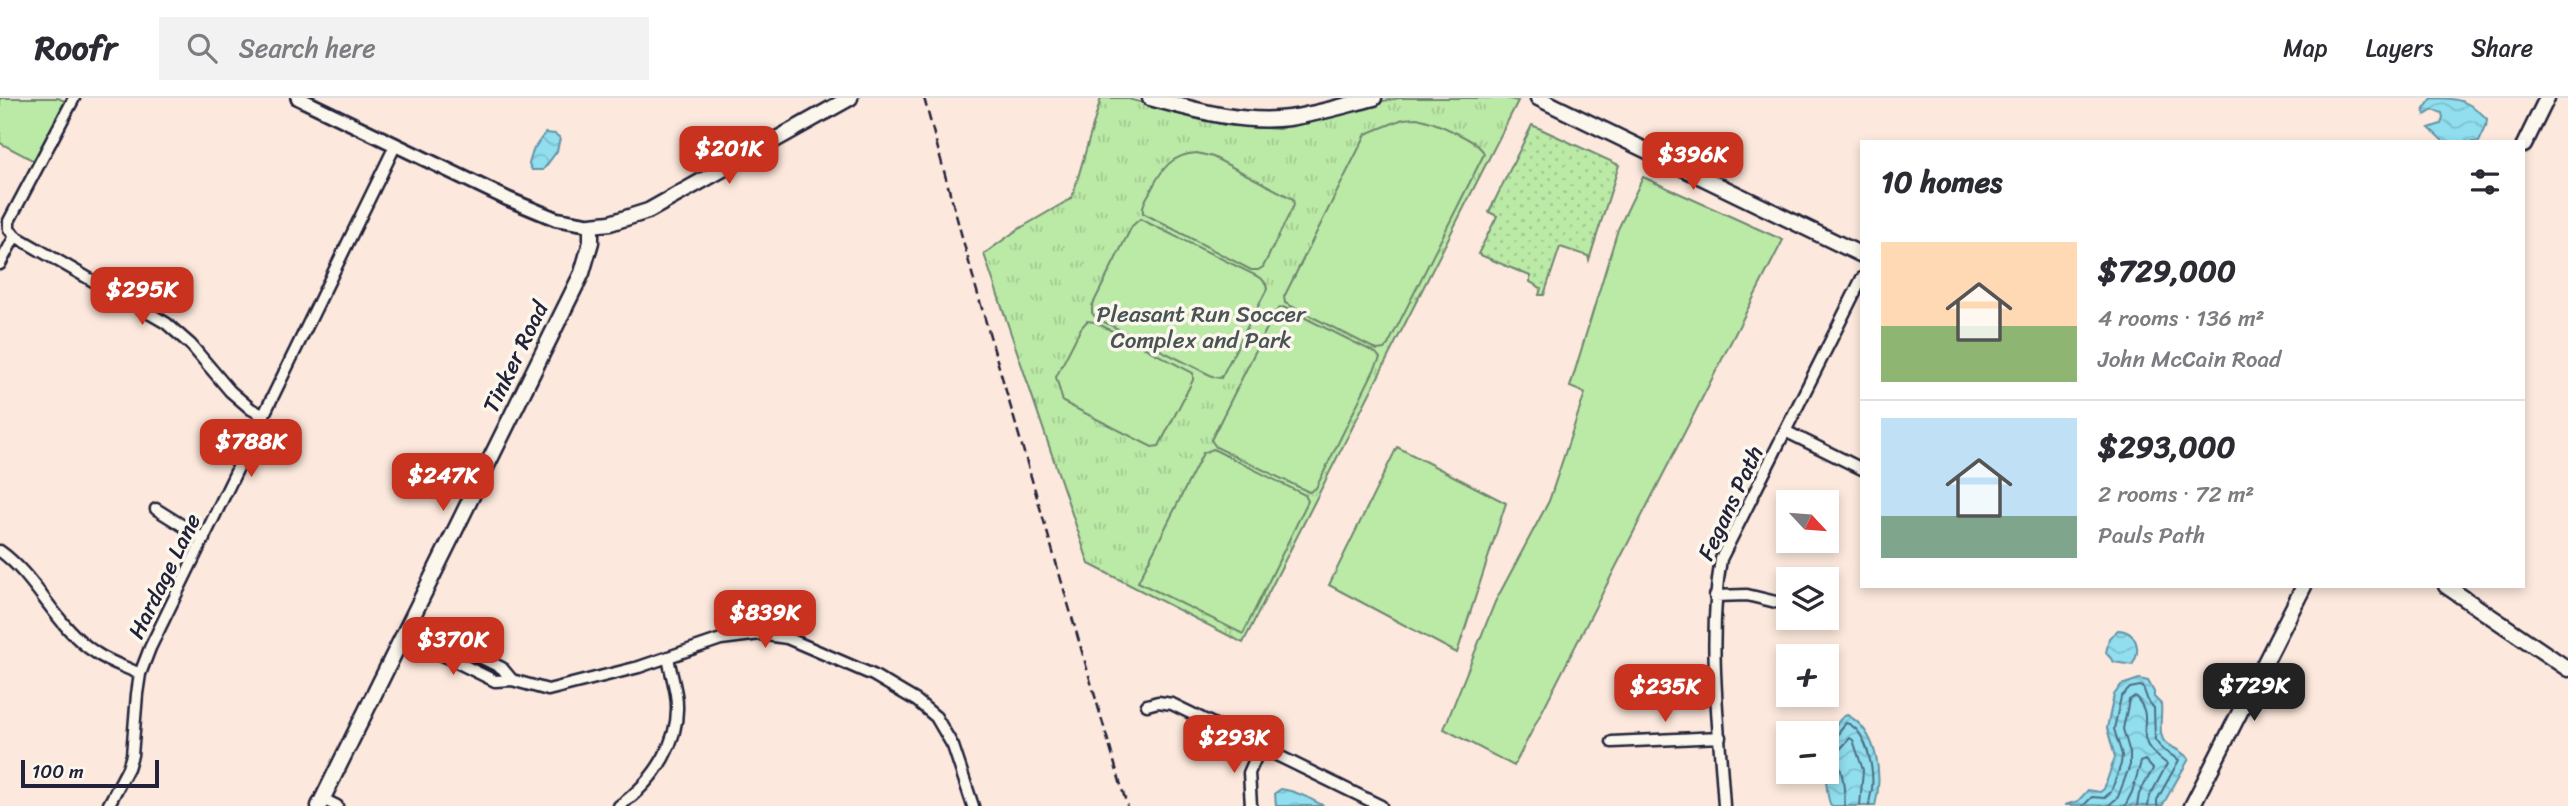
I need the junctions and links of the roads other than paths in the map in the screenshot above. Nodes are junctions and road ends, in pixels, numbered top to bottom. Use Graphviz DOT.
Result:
graph roads {
  1 [pos="74,98"];
  2 [pos="298,98"];
  3 [pos="850,98"];
  4 [pos="1150,98"];
  5 [pos="1373,98"];
  6 [pos="1538,98"];
  7 [pos="2547,98"];
  8 [pos="2525,143"];
  9 [pos="395,146"];
  10 [pos="591,225"];
  11 [pos="15,236"];
  12 [pos="1860,254"];
  13 [pos="0,264"];
  14 [pos="1860,282"];
  15 [pos="264,416"];
  16 [pos="1785,431"];
  17 [pos="1860,468"];
  18 [pos="156,509"];
  19 [pos="204,539"];
  20 [pos="0,551"];
  21 [pos="2303,588"];
  22 [pos="2449,588"];
  23 [pos="1714,596"];
  24 [pos="1776,602"];
  25 [pos="405,628"];
  26 [pos="667,657"];
  27 [pos="2568,669"];
  28 [pos="140,674"];
  29 [pos="512,680"];
  30 [pos="1147,705"];
  31 [pos="1720,737"];
  32 [pos="1612,742"];
  33 [pos="1260,748"];
  34 [pos="321,803"];
  35 [pos="108,806"];
  36 [pos="337,806"];
  37 [pos="619,806"];
  38 [pos="973,806"];
  39 [pos="1251,806"];
  40 [pos="1381,806"];
  41 [pos="1724,806"];
  42 [pos="2192,806"];
  1 -- 11 [label="street"];
  2 -- 9 [label="street"];
  3 -- 10 [label="main road"];
  4 -- 5 [label="main road"];
  6 -- 12 [label="main road"];
  7 -- 8 [label="main road"];
  9 -- 10 [label="street"];
  9 -- 15 [label="street, Hardage Lane"];
  10 -- 25 [label="main road, Tinker Road"];
  11 -- 13 [label="street"];
  11 -- 15 [label="street"];
  14 -- 16 [label="street, Fegans Path"];
  15 -- 19 [label="street, Hardage Lane"];
  16 -- 17 [label="street"];
  16 -- 23 [label="street, Fegans Path"];
  18 -- 19 [label="street"];
  19 -- 28 [label="street, Hardage Lane"];
  20 -- 28 [label="street"];
  21 -- 42 [label="main road"];
  22 -- 27 [label="main road"];
  23 -- 24 [label="street"];
  23 -- 31 [label="street, Fegans Path"];
  25 -- 29 [label="street"];
  25 -- 29 [label="street"];
  25 -- 34 [label="main road, Tinker Road"];
  26 -- 29 [label="street"];
  26 -- 37 [label="street"];
  26 -- 38 [label="street"];
  28 -- 35 [label="street, Hardage Lane"];
  30 -- 33 [label="street"];
  31 -- 32 [label="street"];
  31 -- 41 [label="street, Fegans Path"];
  33 -- 39 [label="street"];
  33 -- 40 [label="street"];
  34 -- 36 [label="street"];
}
